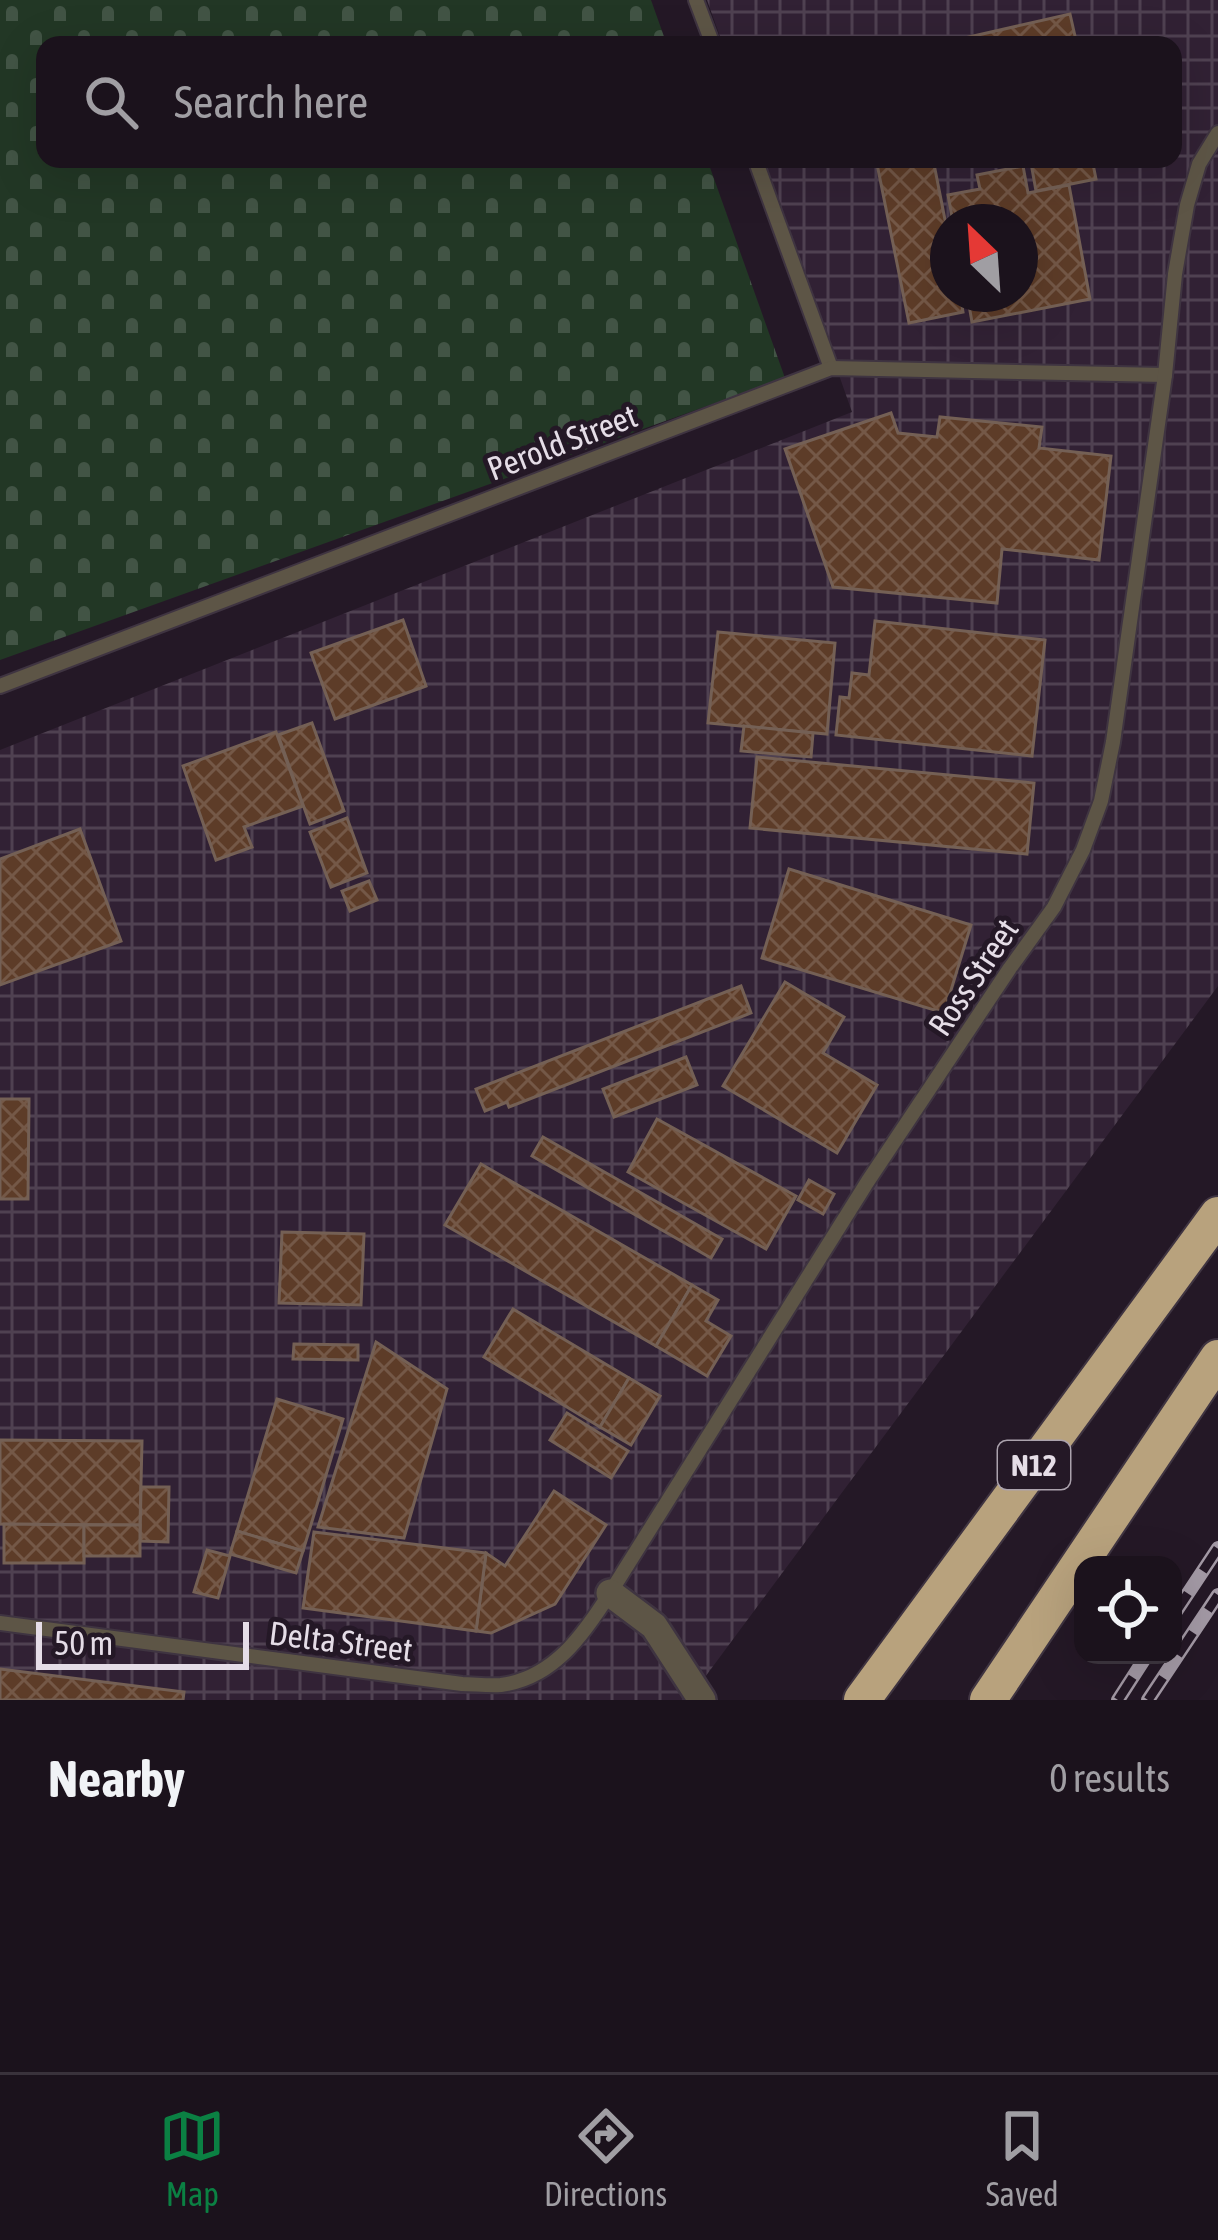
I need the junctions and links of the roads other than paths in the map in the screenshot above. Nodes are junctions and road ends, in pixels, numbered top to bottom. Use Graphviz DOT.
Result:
graph roads {
  1 [pos="697,0"];
  2 [pos="710,36"];
  3 [pos="1218,133"];
  4 [pos="757,168"];
  5 [pos="831,368"];
  6 [pos="1165,375"];
  7 [pos="0,686"];
  8 [pos="1218,1214"];
  9 [pos="1218,1358"];
  10 [pos="610,1593"];
  11 [pos="0,1623"];
  12 [pos="462,1684"];
  13 [pos="702,1700"];
  14 [pos="862,1700"];
  15 [pos="988,1700"];
  1 -- 2 [label="lane"];
  3 -- 6 [label="lane, Ross Street"];
  4 -- 5 [label="lane"];
  5 -- 6 [label="lane, Perold Street"];
  5 -- 7 [label="lane, Perold Street"];
  6 -- 10 [label="lane, Ross Street"];
  8 -- 14 [label="highway, N12"];
  9 -- 15 [label="highway"];
  10 -- 12 [label="lane, Ross Street"];
  10 -- 13 [label="street"];
  11 -- 12 [label="lane, Delta Street"];
}
